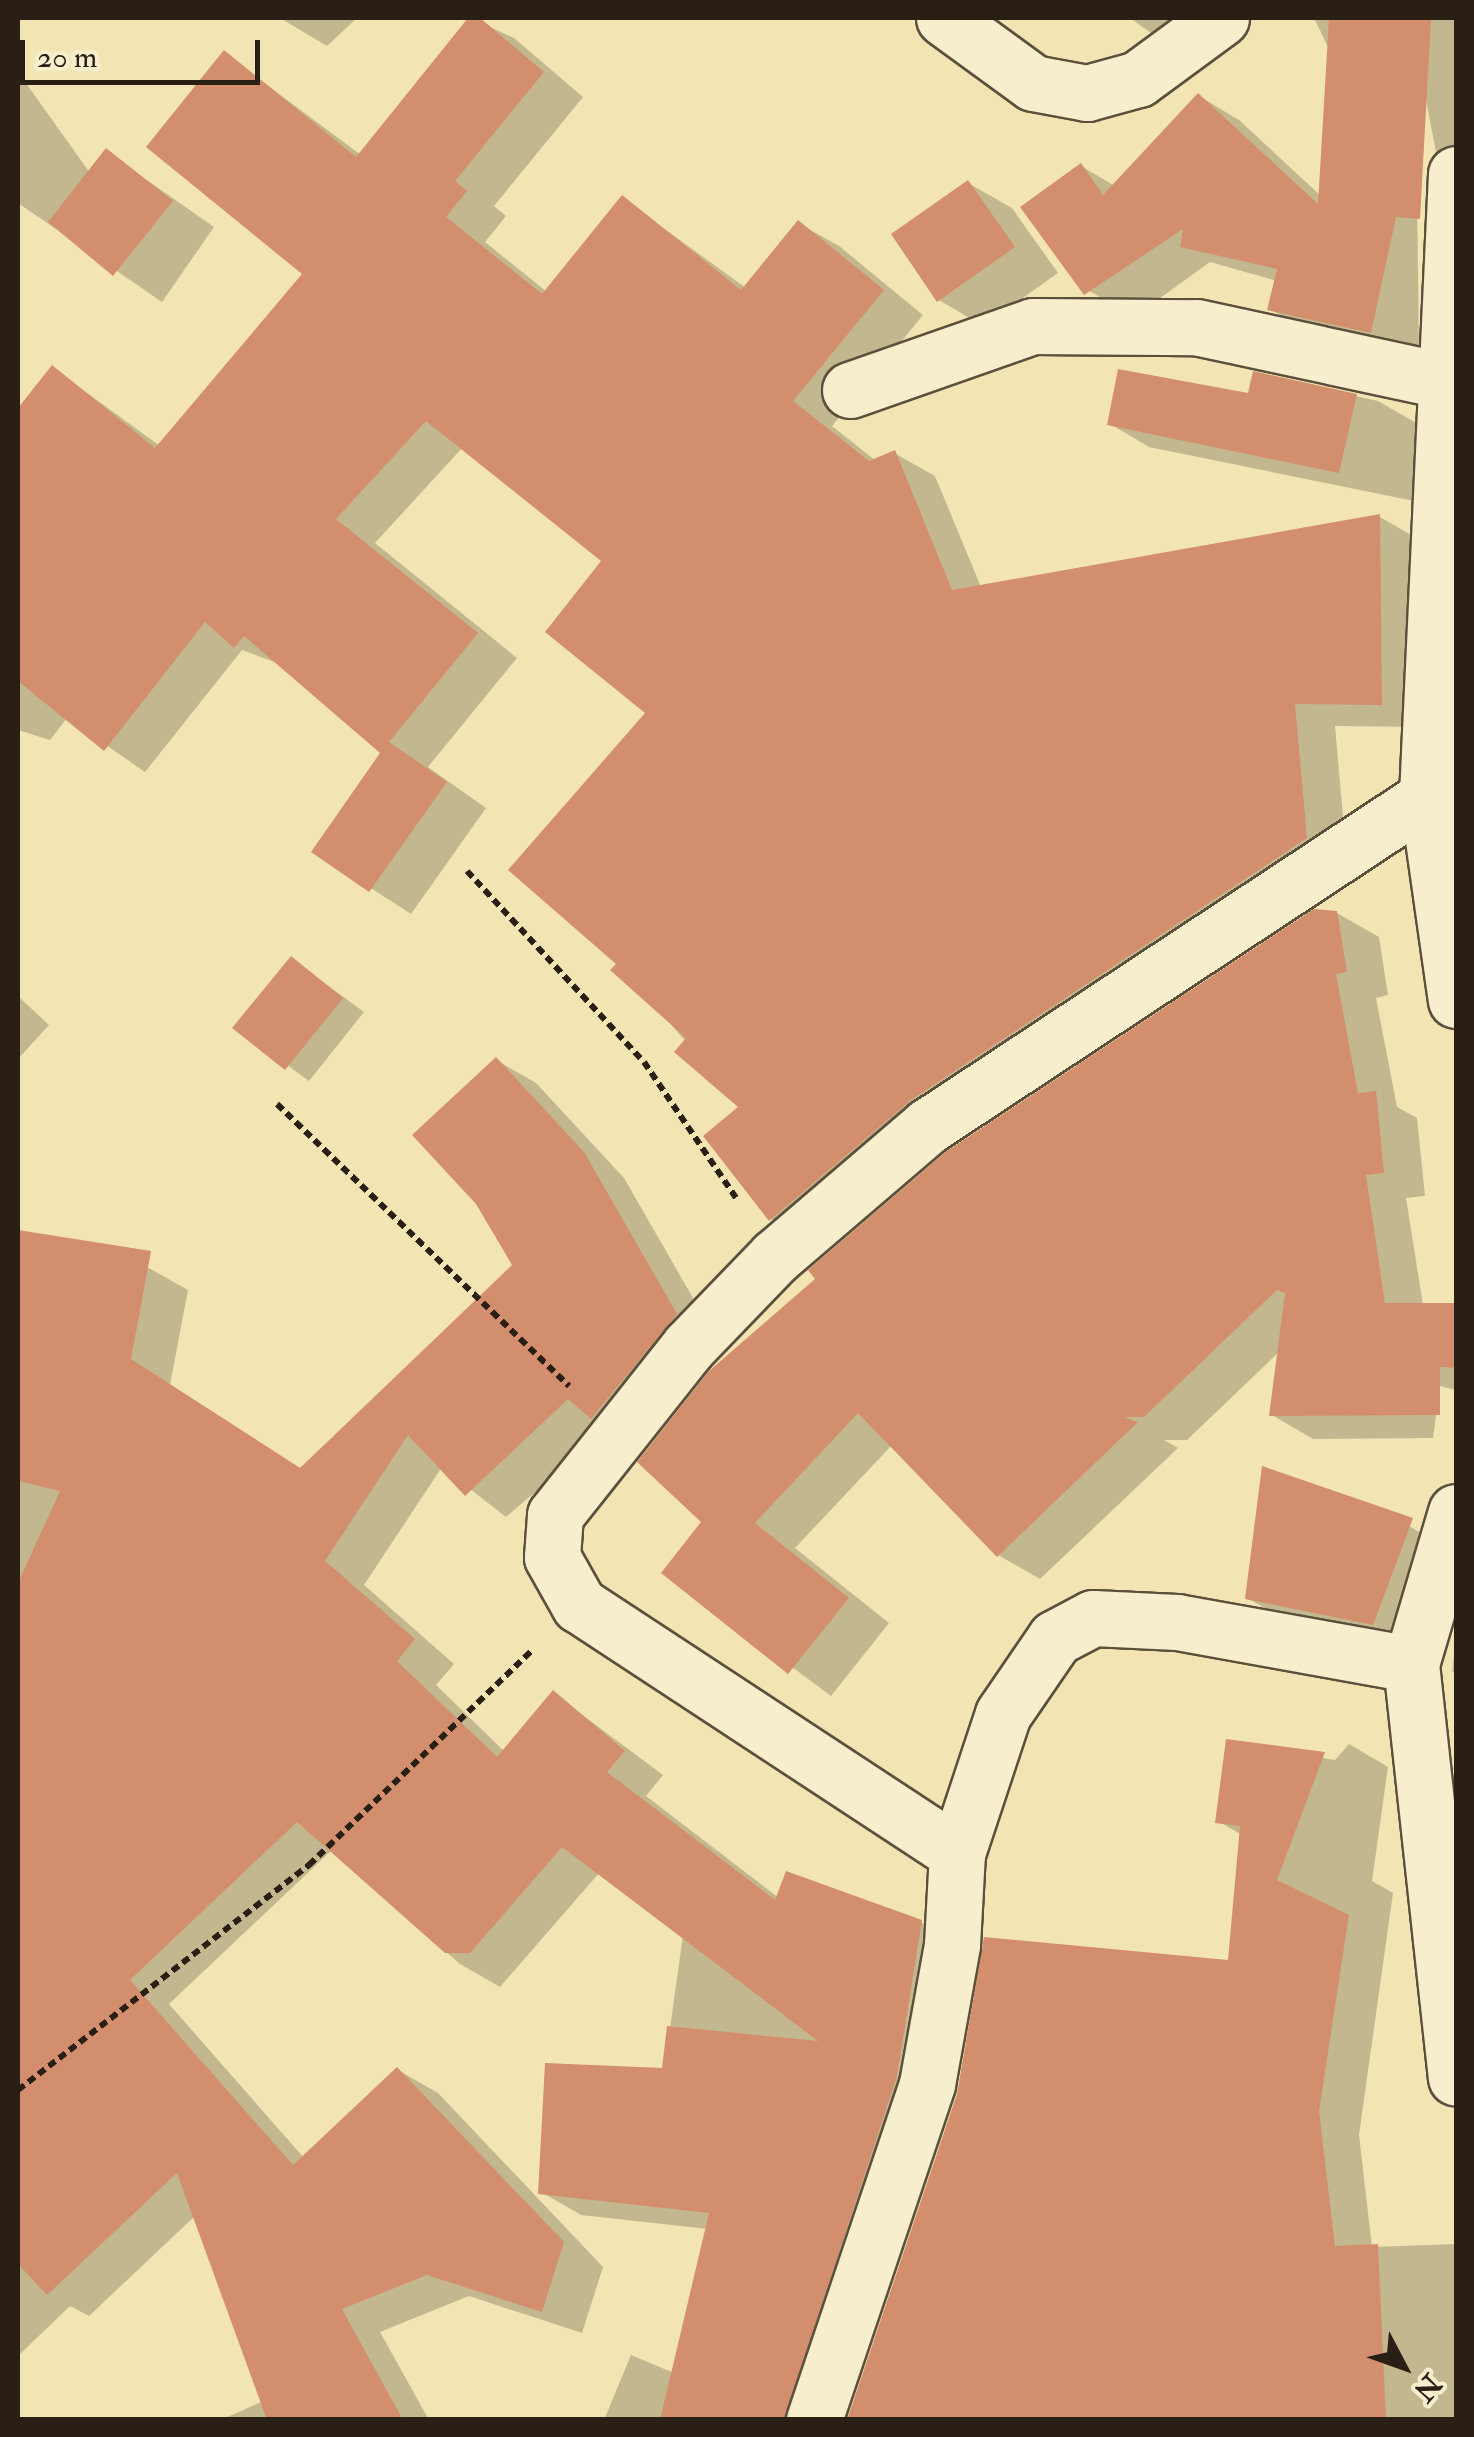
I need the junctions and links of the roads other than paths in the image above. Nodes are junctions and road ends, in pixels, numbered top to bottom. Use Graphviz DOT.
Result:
graph roads {
  1 [pos="944,18"];
  2 [pos="1221,18"];
  3 [pos="1456,174"];
  4 [pos="1450,382"];
  5 [pos="850,390"];
  6 [pos="1451,515"];
  7 [pos="1427,797"];
  8 [pos="1456,1000"];
  9 [pos="1456,1512"];
  10 [pos="1411,1664"];
  11 [pos="956,1853"];
  12 [pos="1456,2078"];
  13 [pos="814,2420"];
  1 -- 2 [label="street"];
  3 -- 4 [label="street"];
  4 -- 5 [label="street"];
  4 -- 6 [label="street"];
  6 -- 7 [label="street"];
  7 -- 8 [label="street"];
  7 -- 11 [label="street"];
  9 -- 10 [label="street"];
  10 -- 11 [label="street"];
  10 -- 12 [label="street"];
  11 -- 13 [label="street"];
}
